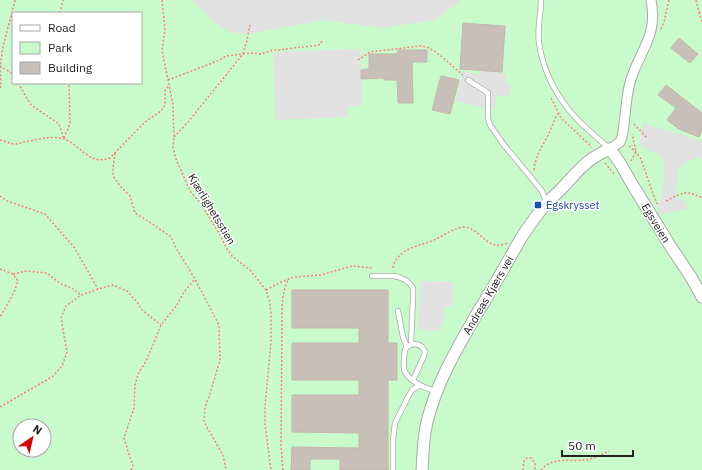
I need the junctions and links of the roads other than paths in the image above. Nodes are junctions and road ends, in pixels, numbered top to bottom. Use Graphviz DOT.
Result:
graph roads {
  1 [pos="541,0"];
  2 [pos="651,0"];
  3 [pos="468,80"];
  4 [pos="610,149"];
  5 [pos="547,203"];
  6 [pos="372,276"];
  7 [pos="702,297"];
  8 [pos="398,311"];
  9 [pos="409,346"];
  10 [pos="413,380"];
  11 [pos="420,385"];
  12 [pos="437,392"];
  13 [pos="393,470"];
  14 [pos="422,470"];
  1 -- 4 [label="lane, Egsveien"];
  2 -- 4 [label="street"];
  3 -- 5 [label="lane"];
  4 -- 5 [label="street, Andreas Kjærs vei"];
  4 -- 7 [label="street, Egsveien"];
  5 -- 12 [label="street, Andreas Kjærs vei"];
  6 -- 9 [label="lane"];
  8 -- 9 [label="lane"];
  9 -- 10 [label="lane"];
  9 -- 10 [label="lane"];
  10 -- 11 [label="lane"];
  11 -- 12 [label="lane"];
  11 -- 13 [label="lane"];
  12 -- 14 [label="street, Andreas Kjærs vei"];
}
